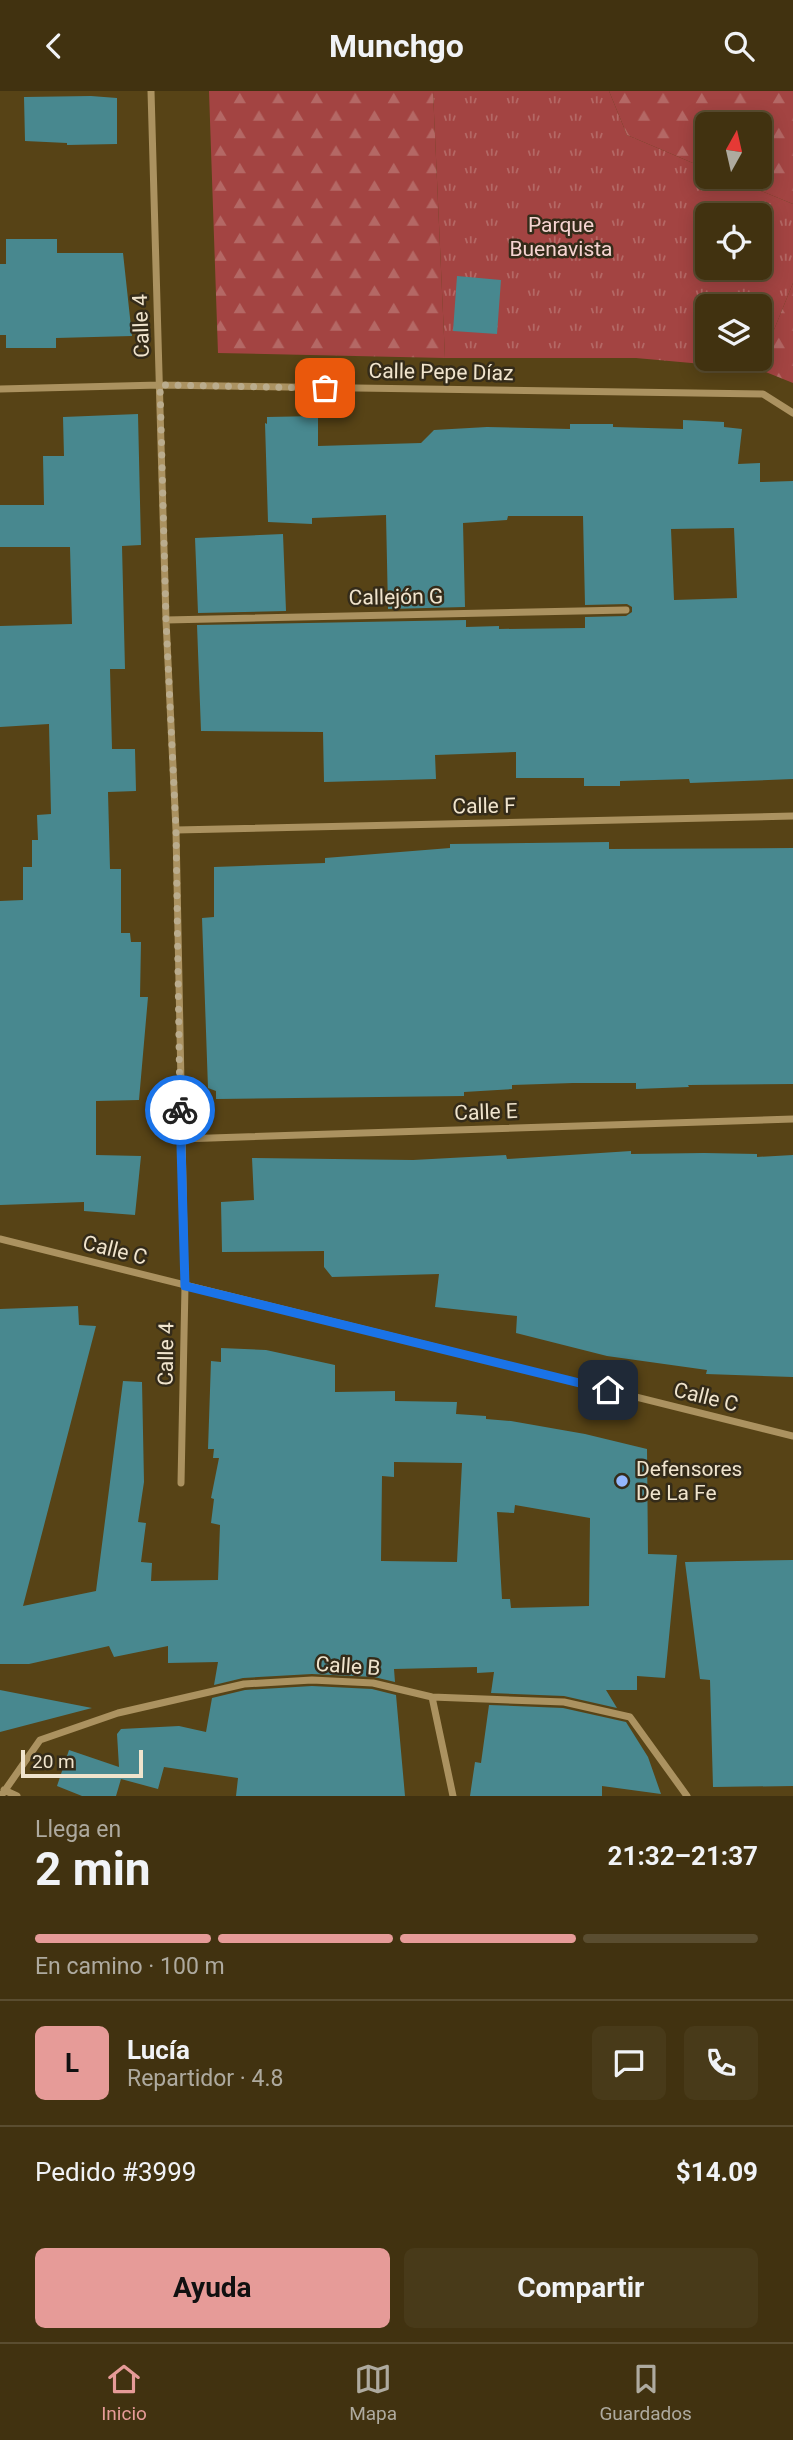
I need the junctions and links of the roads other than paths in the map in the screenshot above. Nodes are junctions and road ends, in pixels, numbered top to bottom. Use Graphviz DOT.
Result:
graph roads {
  1 [pos="151,91"];
  2 [pos="160,385"];
  3 [pos="0,389"];
  4 [pos="793,413"];
  5 [pos="626,610"];
  6 [pos="166,620"];
  7 [pos="793,817"];
  8 [pos="176,830"];
  9 [pos="793,1119"];
  10 [pos="181,1139"];
  11 [pos="0,1239"];
  12 [pos="185,1286"];
  13 [pos="793,1436"];
  14 [pos="181,1483"];
  15 [pos="432,1697"];
  16 [pos="3,1793"];
  17 [pos="17,1796"];
  18 [pos="453,1796"];
  19 [pos="687,1796"];
  1 -- 2 [label="street, Calle 4"];
  2 -- 3 [label="street, Calle Pepe Díaz"];
  2 -- 4 [label="street, Calle Pepe Díaz"];
  2 -- 6 [label="street, Calle 4"];
  5 -- 6 [label="street, Callejón G"];
  6 -- 8 [label="street, Calle 4"];
  7 -- 8 [label="street, Calle F"];
  8 -- 10 [label="street, Calle 4"];
  9 -- 10 [label="street, Calle E"];
  10 -- 12 [label="street, Calle 4"];
  11 -- 12 [label="street, Calle C"];
  12 -- 13 [label="street, Calle C"];
  12 -- 14 [label="street, Calle 4"];
  15 -- 16 [label="street, Calle B"];
  15 -- 18 [label="street"];
  15 -- 19 [label="street, Calle B"];
  16 -- 17 [label="street"];
}
